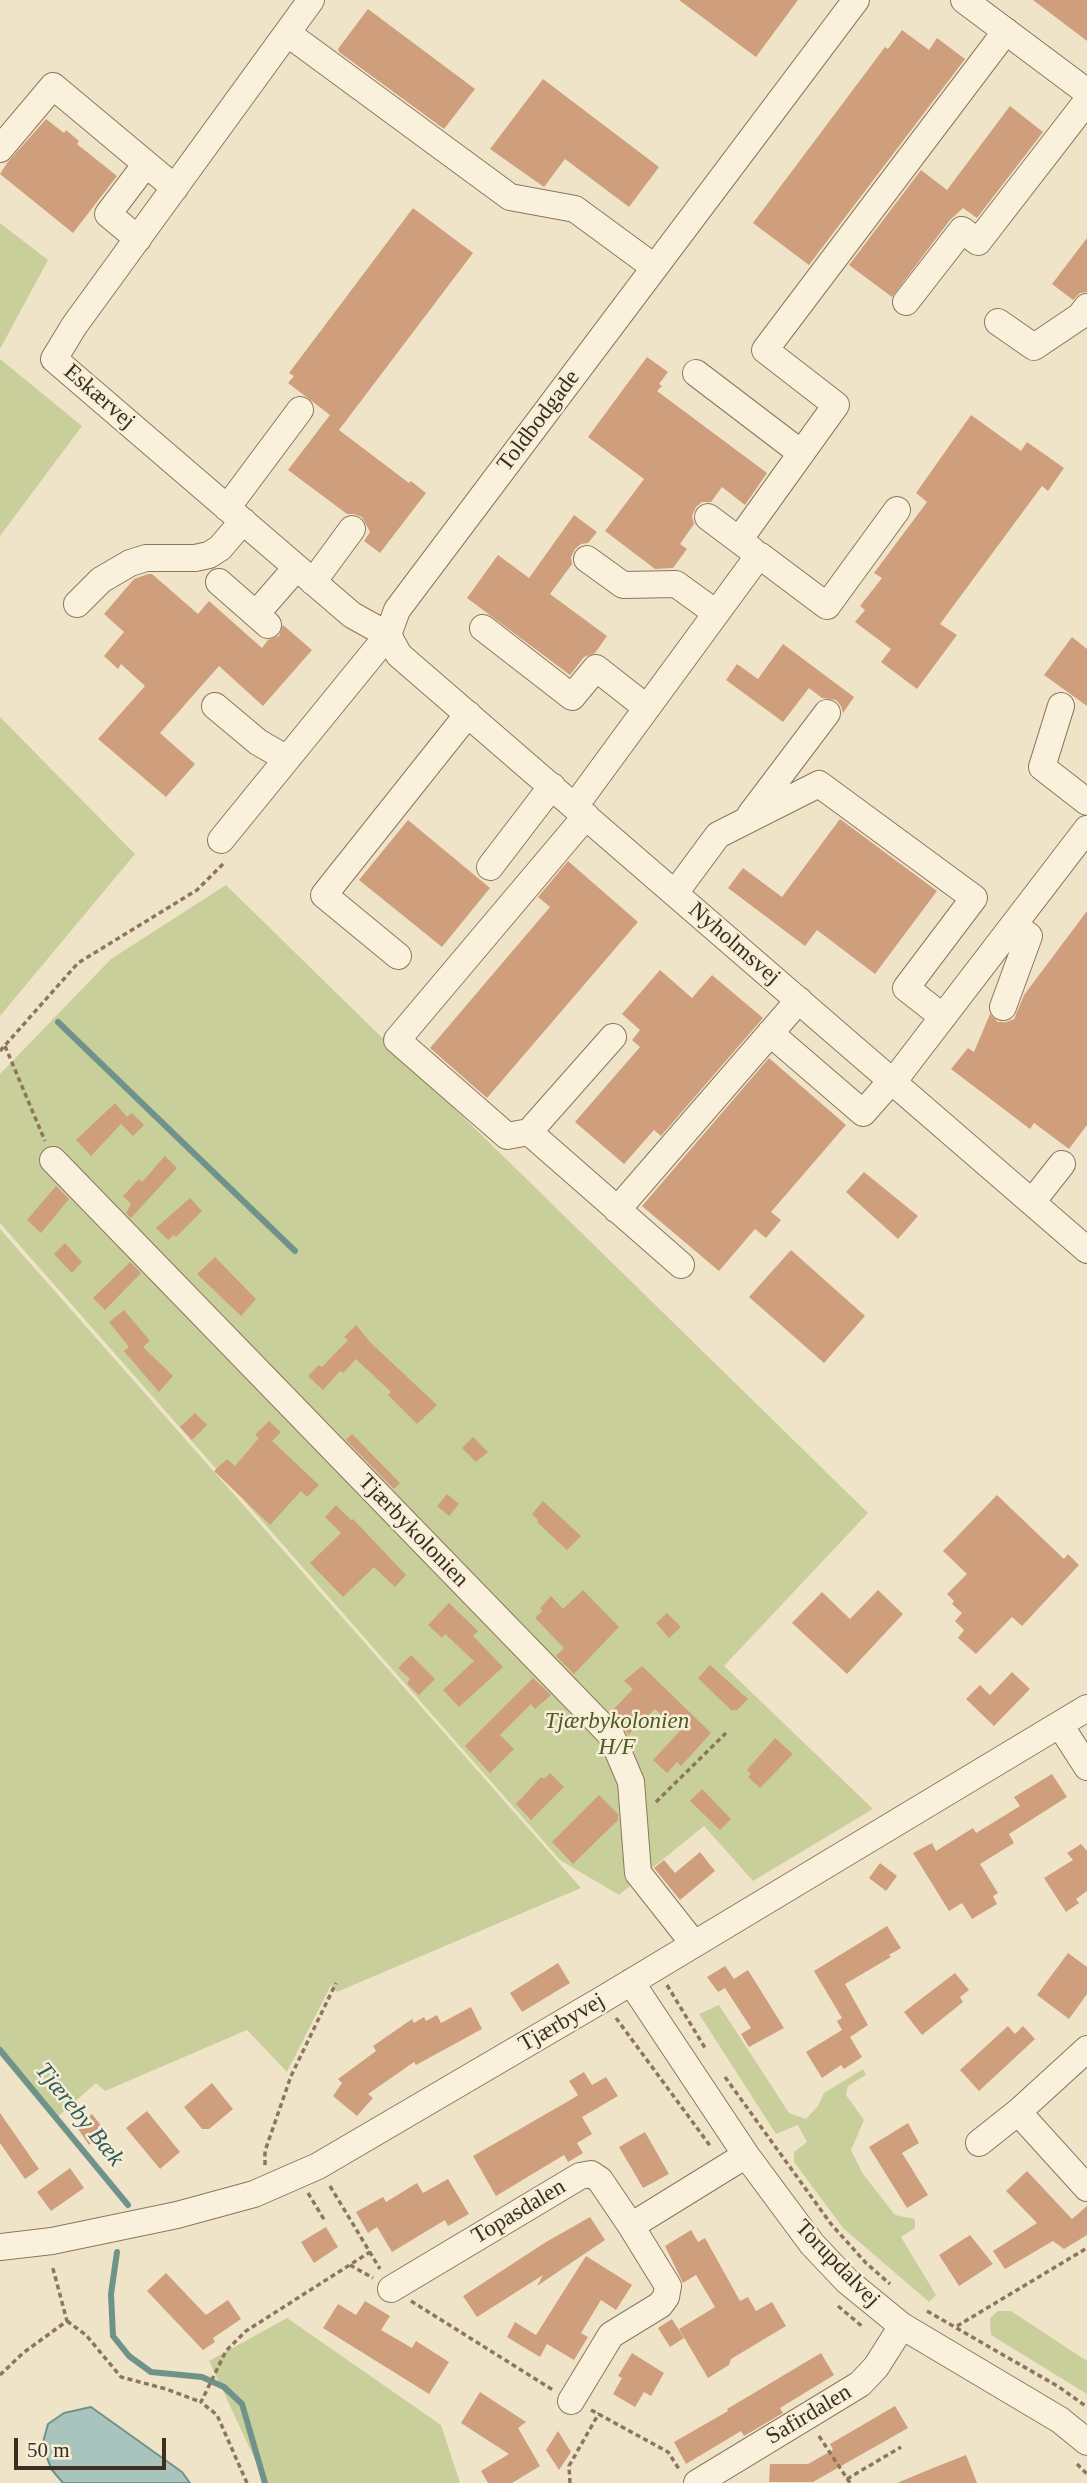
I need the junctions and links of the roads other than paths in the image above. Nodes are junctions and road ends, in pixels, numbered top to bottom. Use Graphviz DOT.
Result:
graph roads {
  1 [pos="311,0"];
  2 [pos="856,0"];
  3 [pos="964,0"];
  4 [pos="1006,32"];
  5 [pos="287,33"];
  6 [pos="1087,92"];
  7 [pos="1087,101"];
  8 [pos="0,149"];
  9 [pos="146,164"];
  10 [pos="175,188"];
  11 [pos="138,239"];
  12 [pos="654,267"];
  13 [pos="906,302"];
  14 [pos="1087,307"];
  15 [pos="998,322"];
  16 [pos="696,373"];
  17 [pos="300,410"];
  18 [pos="801,453"];
  19 [pos="897,510"];
  20 [pos="235,515"];
  21 [pos="708,516"];
  22 [pos="352,529"];
  23 [pos="749,548"];
  24 [pos="587,559"];
  25 [pos="305,575"];
  26 [pos="219,582"];
  27 [pos="76,604"];
  28 [pos="716,614"];
  29 [pos="483,628"];
  30 [pos="388,635"];
  31 [pos="215,706"];
  32 [pos="1060,706"];
  33 [pos="647,708"];
  34 [pos="827,713"];
  35 [pos="468,714"];
  36 [pos="287,759"];
  37 [pos="552,786"];
  38 [pos="1087,802"];
  39 [pos="580,811"];
  40 [pos="746,821"];
  41 [pos="1087,829"];
  42 [pos="221,840"];
  43 [pos="489,867"];
  44 [pos="675,893"];
  45 [pos="1014,925"];
  46 [pos="398,956"];
  47 [pos="799,1000"];
  48 [pos="1003,1007"];
  49 [pos="943,1017"];
  50 [pos="770,1033"];
  51 [pos="612,1037"];
  52 [pos="846,1041"];
  53 [pos="812,1079"];
  54 [pos="892,1081"];
  55 [pos="529,1132"];
  56 [pos="53,1160"];
  57 [pos="1062,1164"];
  58 [pos="1032,1202"];
  59 [pos="617,1210"];
  60 [pos="1086,1247"];
  61 [pos="681,1265"];
  62 [pos="1087,1707"];
  63 [pos="1060,1725"];
  64 [pos="1087,1767"];
  65 [pos="694,1944"];
  66 [pos="631,1982"];
  67 [pos="1087,2049"];
  68 [pos="1018,2112"];
  69 [pos="979,2143"];
  70 [pos="746,2155"];
  71 [pos="1087,2188"];
  72 [pos="631,2226"];
  73 [pos="0,2247"];
  74 [pos="391,2289"];
  75 [pos="901,2326"];
  76 [pos="571,2401"];
  77 [pos="1087,2442"];
  78 [pos="689,2478"];
  1 -- 5 [label="street, Eskærvej"];
  2 -- 12 [label="street, Toldbodgade"];
  3 -- 4 [label="street"];
  4 -- 6 [label="street"];
  4 -- 18 [label="street"];
  5 -- 10 [label="street, Eskærvej"];
  5 -- 12 [label="street"];
  7 -- 13 [label="street"];
  8 -- 9 [label="street"];
  9 -- 10 [label="street"];
  9 -- 11 [label="street"];
  10 -- 11 [label="street, Eskærvej"];
  11 -- 20 [label="street, Eskærvej"];
  12 -- 30 [label="street, Toldbodgade"];
  14 -- 15 [label="street"];
  16 -- 18 [label="street"];
  17 -- 20 [label="street"];
  18 -- 23 [label="street"];
  19 -- 23 [label="street"];
  20 -- 25 [label="street, Eskærvej"];
  20 -- 27 [label="street"];
  21 -- 23 [label="street"];
  22 -- 25 [label="street"];
  23 -- 28 [label="street"];
  24 -- 28 [label="street"];
  25 -- 26 [label="street"];
  25 -- 30 [label="street, Eskærvej"];
  28 -- 33 [label="street"];
  29 -- 33 [label="street"];
  30 -- 35 [label="street, Nyholmsvej"];
  30 -- 36 [label="street, Toldbodgade"];
  31 -- 36 [label="street"];
  32 -- 38 [label="street"];
  33 -- 39 [label="street"];
  34 -- 40 [label="street"];
  35 -- 37 [label="street, Nyholmsvej"];
  35 -- 46 [label="street"];
  36 -- 42 [label="street, Toldbodgade"];
  37 -- 39 [label="street, Nyholmsvej"];
  37 -- 43 [label="street"];
  39 -- 44 [label="street, Nyholmsvej"];
  39 -- 55 [label="street"];
  40 -- 44 [label="street"];
  40 -- 49 [label="street"];
  41 -- 45 [label="street"];
  44 -- 47 [label="street, Nyholmsvej"];
  45 -- 48 [label="street"];
  45 -- 49 [label="street"];
  47 -- 50 [label="street"];
  47 -- 52 [label="street, Nyholmsvej"];
  49 -- 54 [label="street"];
  50 -- 53 [label="street"];
  50 -- 59 [label="street"];
  51 -- 55 [label="street"];
  52 -- 53 [label="street"];
  52 -- 54 [label="street, Nyholmsvej"];
  53 -- 54 [label="street"];
  54 -- 58 [label="street, Nyholmsvej"];
  55 -- 59 [label="street"];
  56 -- 65 [label="street, Tjærbykolonien"];
  57 -- 58 [label="street"];
  58 -- 60 [label="street, Nyholmsvej"];
  59 -- 61 [label="street"];
  62 -- 63 [label="street, Tjærbyvej"];
  63 -- 64 [label="street"];
  63 -- 65 [label="street, Tjærbyvej"];
  65 -- 66 [label="street, Tjærbyvej"];
  66 -- 70 [label="street, Torupdalvej"];
  66 -- 73 [label="street, Tjærbyvej"];
  67 -- 68 [label="street"];
  68 -- 69 [label="street"];
  68 -- 71 [label="street"];
  70 -- 72 [label="street"];
  70 -- 75 [label="street, Torupdalvej"];
  72 -- 74 [label="street, Topasdalen"];
  72 -- 76 [label="street, Topasdalen"];
  75 -- 77 [label="street, Torupdalvej"];
  75 -- 78 [label="street, Safirdalen"];
}
